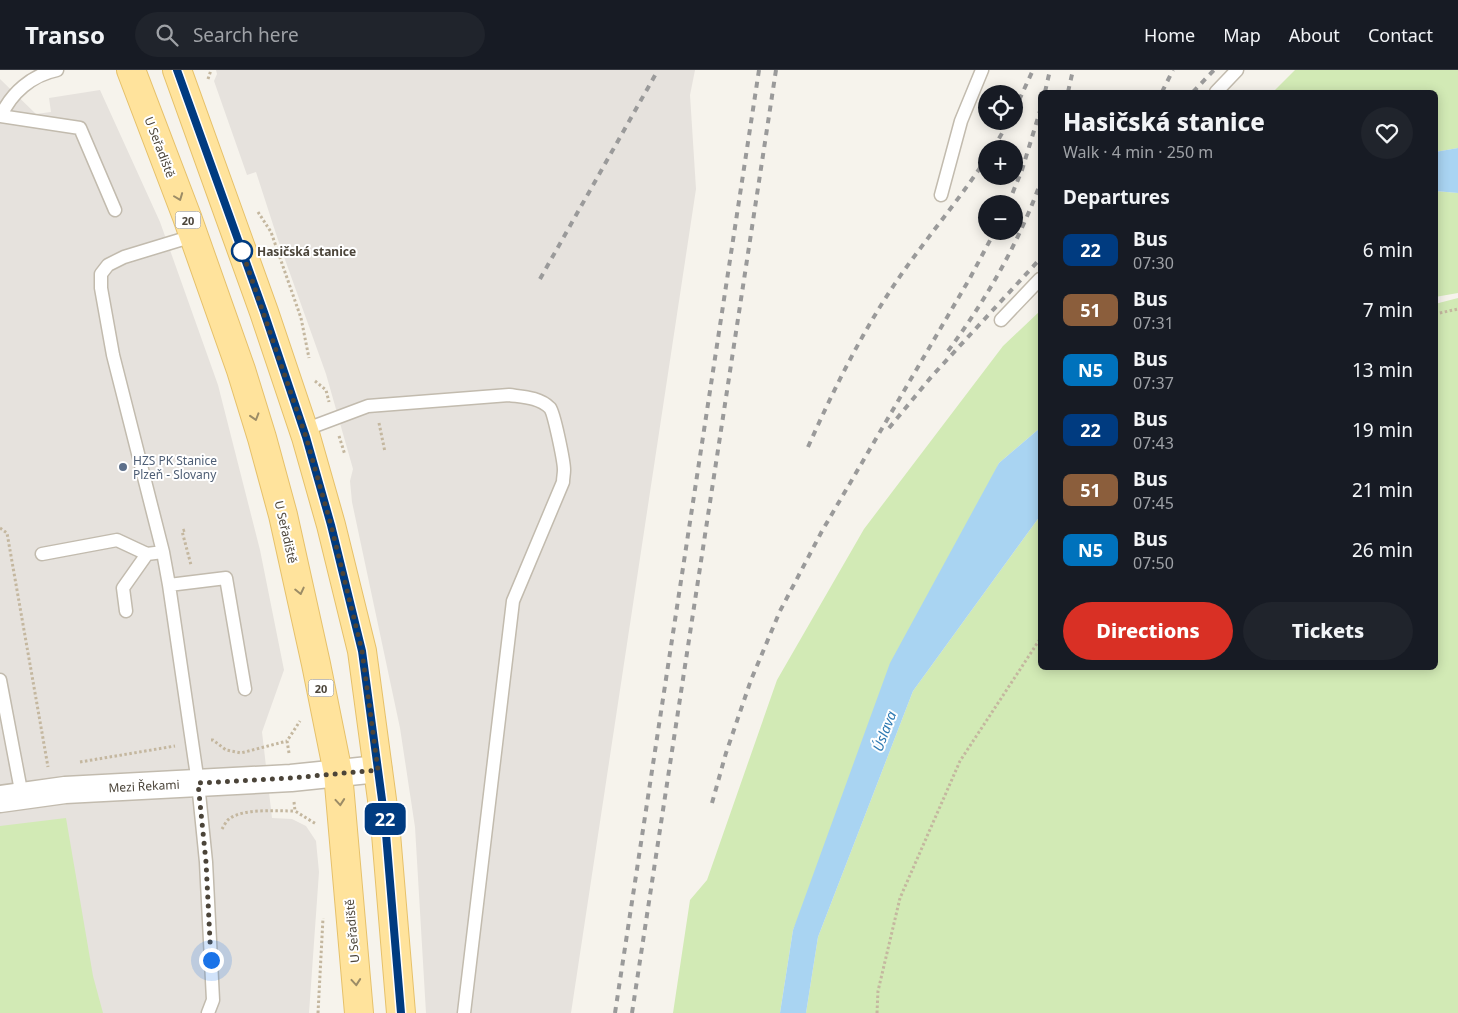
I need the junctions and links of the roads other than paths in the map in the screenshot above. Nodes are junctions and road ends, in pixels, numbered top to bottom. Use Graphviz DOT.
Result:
graph roads {
  1 [pos="131,70"];
  2 [pos="177,70"];
  3 [pos="982,70"];
  4 [pos="1237,70"];
  5 [pos="49,71"];
  6 [pos="1218,90"];
  7 [pos="0,116"];
  8 [pos="941,195"];
  9 [pos="115,210"];
  10 [pos="193,236"];
  11 [pos="1038,281"];
  12 [pos="1001,320"];
  13 [pos="304,430"];
  14 [pos="163,552"];
  15 [pos="42,554"];
  16 [pos="147,554"];
  17 [pos="169,585"];
  18 [pos="126,611"];
  19 [pos="0,680"];
  20 [pos="245,688"];
  21 [pos="378,770"];
  22 [pos="338,774"];
  23 [pos="198,783"];
  24 [pos="13,789"];
  25 [pos="208,1013"];
  26 [pos="359,1013"];
  27 [pos="401,1013"];
  28 [pos="464,1013"];
  1 -- 10 [label="main road, U Seřadiště / 20, one-way"];
  2 -- 13 [label="main road"];
  3 -- 8 [label="lane"];
  4 -- 6 [label="lane"];
  5 -- 7 [label="lane"];
  7 -- 9 [label="lane"];
  10 -- 14 [label="lane"];
  10 -- 22 [label="main road, U Seřadiště / 20, one-way"];
  11 -- 12 [label="lane"];
  13 -- 21 [label="main road"];
  13 -- 28 [label="lane"];
  14 -- 16 [label="lane"];
  14 -- 17 [label="lane"];
  15 -- 16 [label="lane"];
  16 -- 18 [label="lane"];
  17 -- 20 [label="lane"];
  17 -- 23 [label="lane"];
  19 -- 24 [label="lane"];
  21 -- 22 [label="street, Mezi Řekami"];
  21 -- 27 [label="main road"];
  22 -- 23 [label="street, Mezi Řekami"];
  22 -- 26 [label="main road, U Seřadiště / 20, one-way"];
  23 -- 24 [label="street, Mezi Řekami"];
  23 -- 25 [label="lane"];
}
